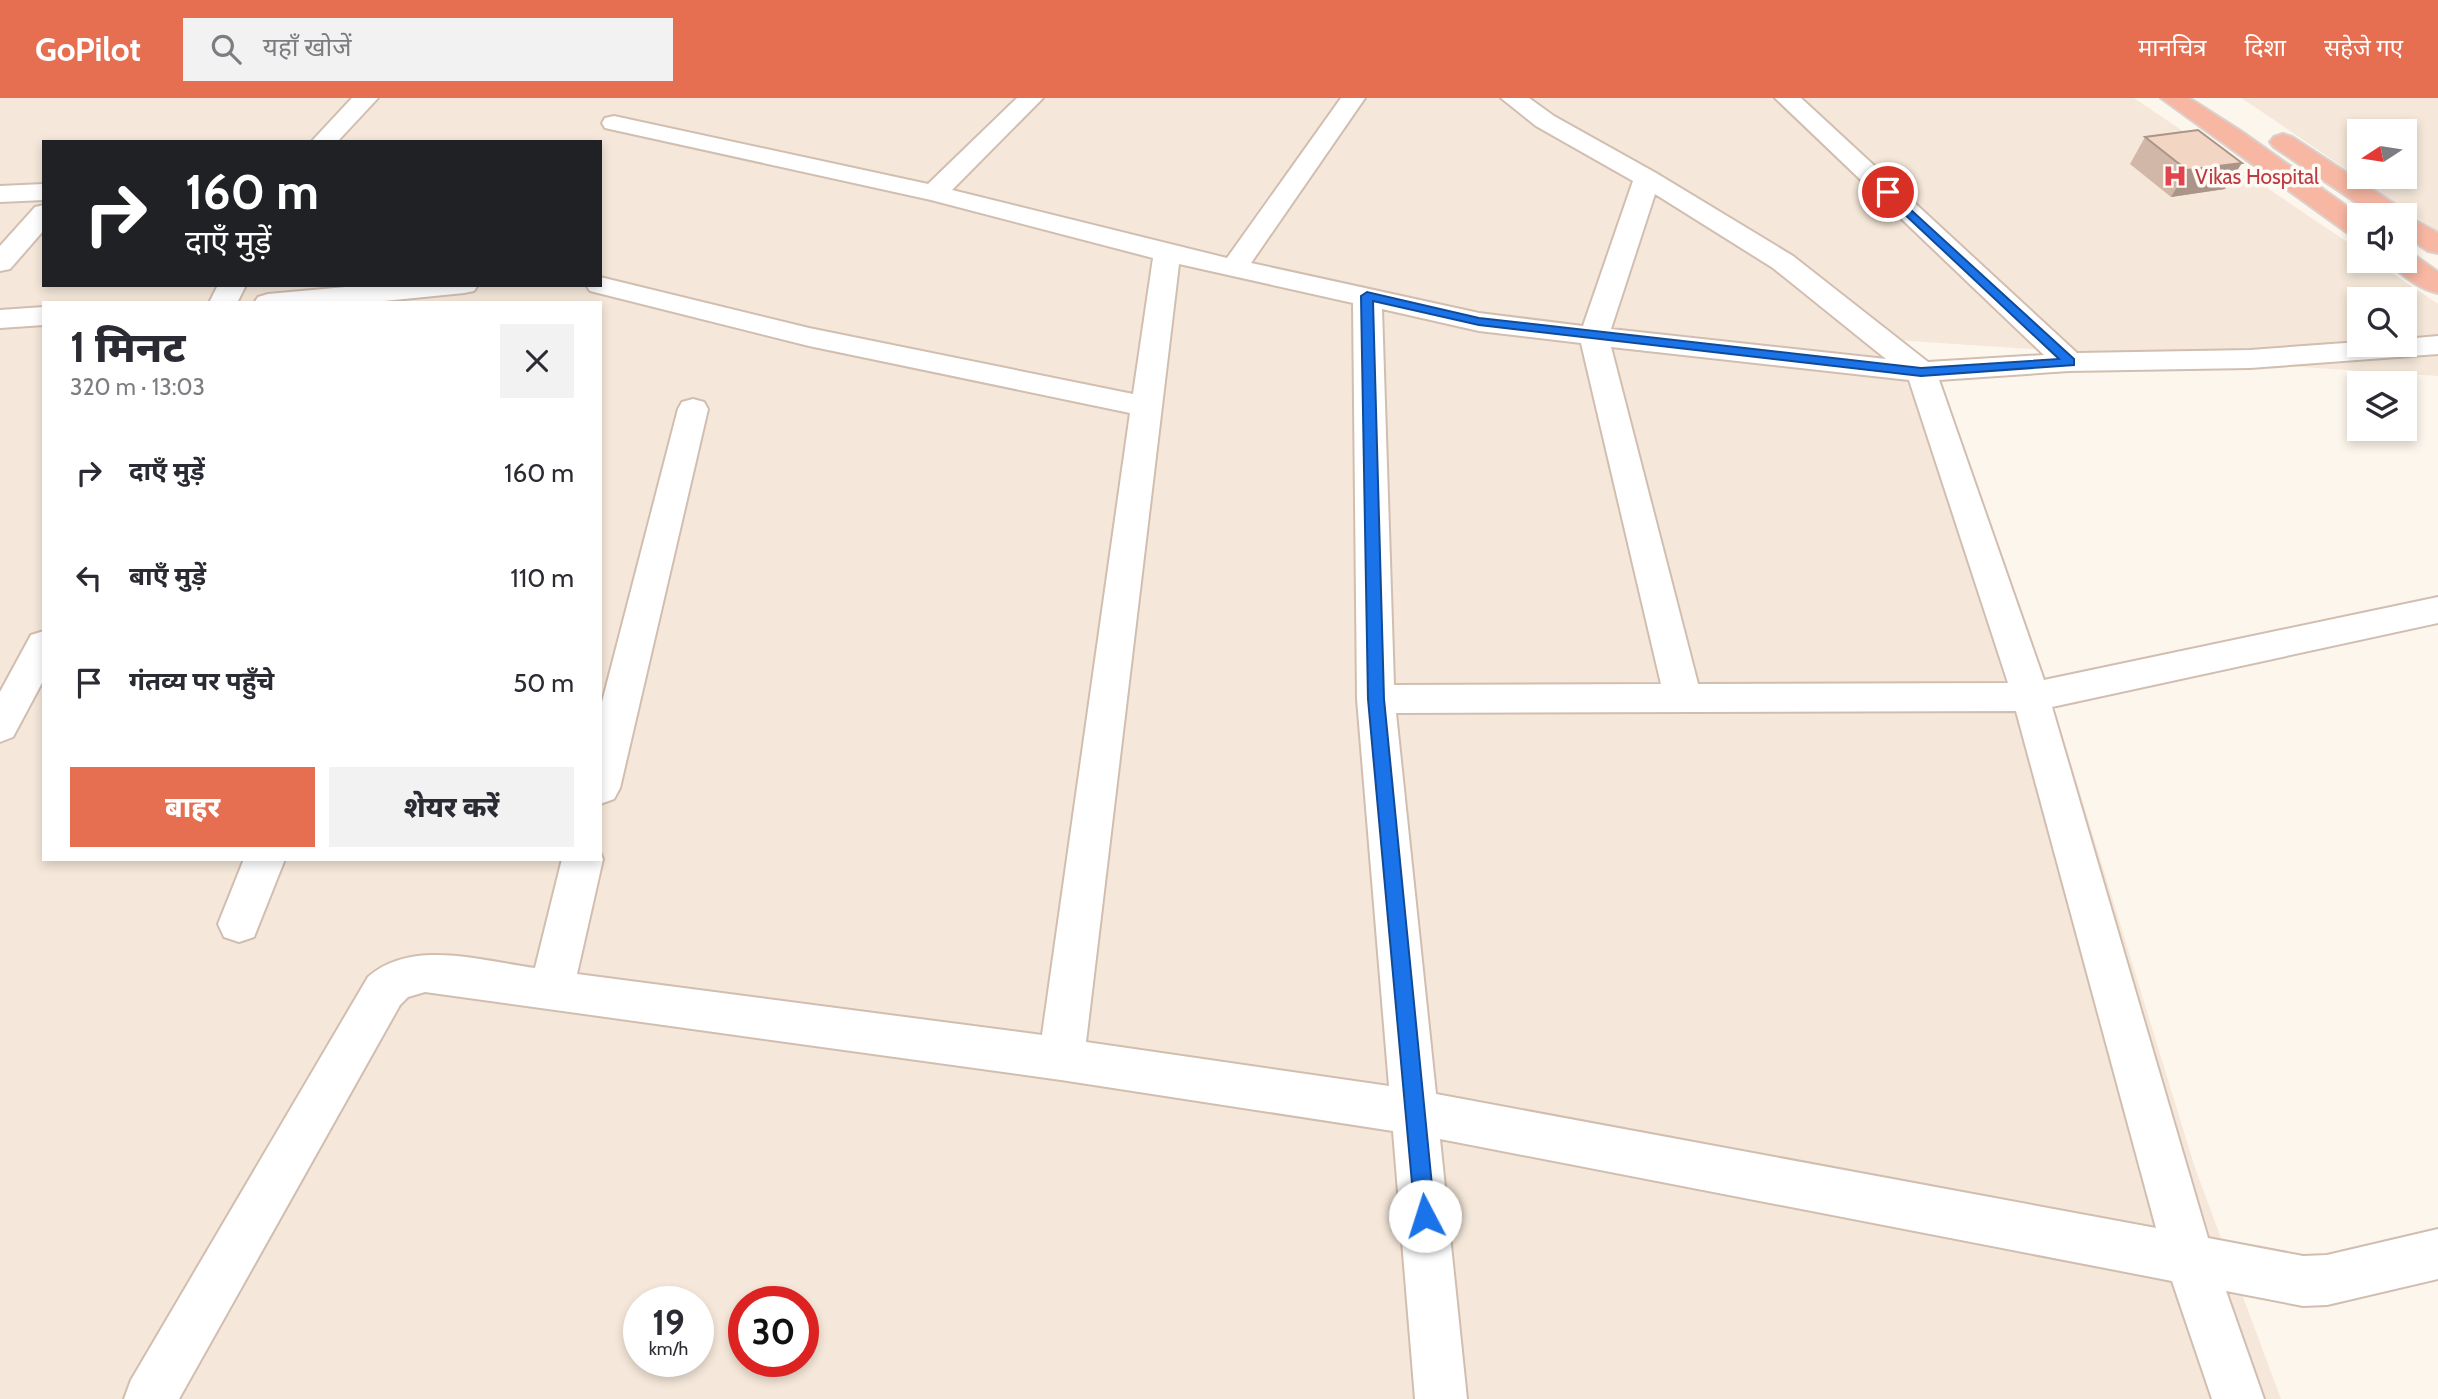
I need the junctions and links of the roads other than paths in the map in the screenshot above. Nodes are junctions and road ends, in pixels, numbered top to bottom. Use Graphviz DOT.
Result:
graph roads {
  1 [pos="366,98"];
  2 [pos="1031,98"];
  3 [pos="1353,98"];
  4 [pos="1513,98"];
  5 [pos="1787,98"];
  6 [pos="2173,98"];
  7 [pos="2213,98"];
  8 [pos="614,123"];
  9 [pos="325,140"];
  10 [pos="1647,178"];
  11 [pos="42,192"];
  12 [pos="934,193"];
  13 [pos="0,194"];
  14 [pos="2375,203"];
  15 [pos="42,215"];
  16 [pos="2347,219"];
  17 [pos="2417,231"];
  18 [pos="2438,245"];
  19 [pos="1167,253"];
  20 [pos="0,263"];
  21 [pos="1235,267"];
  22 [pos="2417,270"];
  23 [pos="602,285"];
  24 [pos="2438,285"];
  25 [pos="451,292"];
  26 [pos="1367,296"];
  27 [pos="301,301"];
  28 [pos="42,316"];
  29 [pos="0,319"];
  30 [pos="1594,336"];
  31 [pos="2438,345"];
  32 [pos="2069,362"];
  33 [pos="1921,372"];
  34 [pos="1147,407"];
  35 [pos="692,409"];
  36 [pos="2438,610"];
  37 [pos="42,648"];
  38 [pos="2031,697"];
  39 [pos="1376,699"];
  40 [pos="1683,699"];
  41 [pos="0,727"];
  42 [pos="602,780"];
  43 [pos="264,861"];
  44 [pos="583,861"];
  45 [pos="239,924"];
  46 [pos="551,990"];
  47 [pos="1060,1059"];
  48 [pos="1416,1112"];
  49 [pos="2438,1254"];
  50 [pos="2190,1261"];
  51 [pos="150,1399"];
  52 [pos="1441,1399"];
  53 [pos="2238,1399"];
  1 -- 9 [label="street"];
  2 -- 12 [label="street"];
  3 -- 21 [label="street"];
  4 -- 10 [label="street"];
  5 -- 32 [label="street"];
  6 -- 16 [label="highway"];
  7 -- 14 [label="highway"];
  8 -- 12 [label="street"];
  10 -- 30 [label="street"];
  10 -- 33 [label="street"];
  11 -- 13 [label="street"];
  12 -- 19 [label="street"];
  15 -- 20 [label="street"];
  17 -- 18 [label="highway"];
  19 -- 21 [label="street"];
  19 -- 34 [label="street"];
  21 -- 26 [label="street"];
  22 -- 24 [label="highway"];
  23 -- 34 [label="street"];
  25 -- 27 [label="street"];
  26 -- 30 [label="street"];
  26 -- 39 [label="street"];
  28 -- 29 [label="street"];
  30 -- 33 [label="street"];
  30 -- 40 [label="street"];
  31 -- 32 [label="street"];
  32 -- 33 [label="street"];
  33 -- 38 [label="street"];
  34 -- 47 [label="street"];
  35 -- 42 [label="street"];
  36 -- 38 [label="street"];
  37 -- 41 [label="street"];
  38 -- 40 [label="street"];
  38 -- 50 [label="street"];
  39 -- 40 [label="street"];
  39 -- 48 [label="street"];
  43 -- 45 [label="street"];
  44 -- 46 [label="street"];
  46 -- 47 [label="street"];
  46 -- 51 [label="street"];
  47 -- 48 [label="street"];
  48 -- 50 [label="street"];
  48 -- 52 [label="street"];
  49 -- 50 [label="street"];
  50 -- 53 [label="street"];
}
